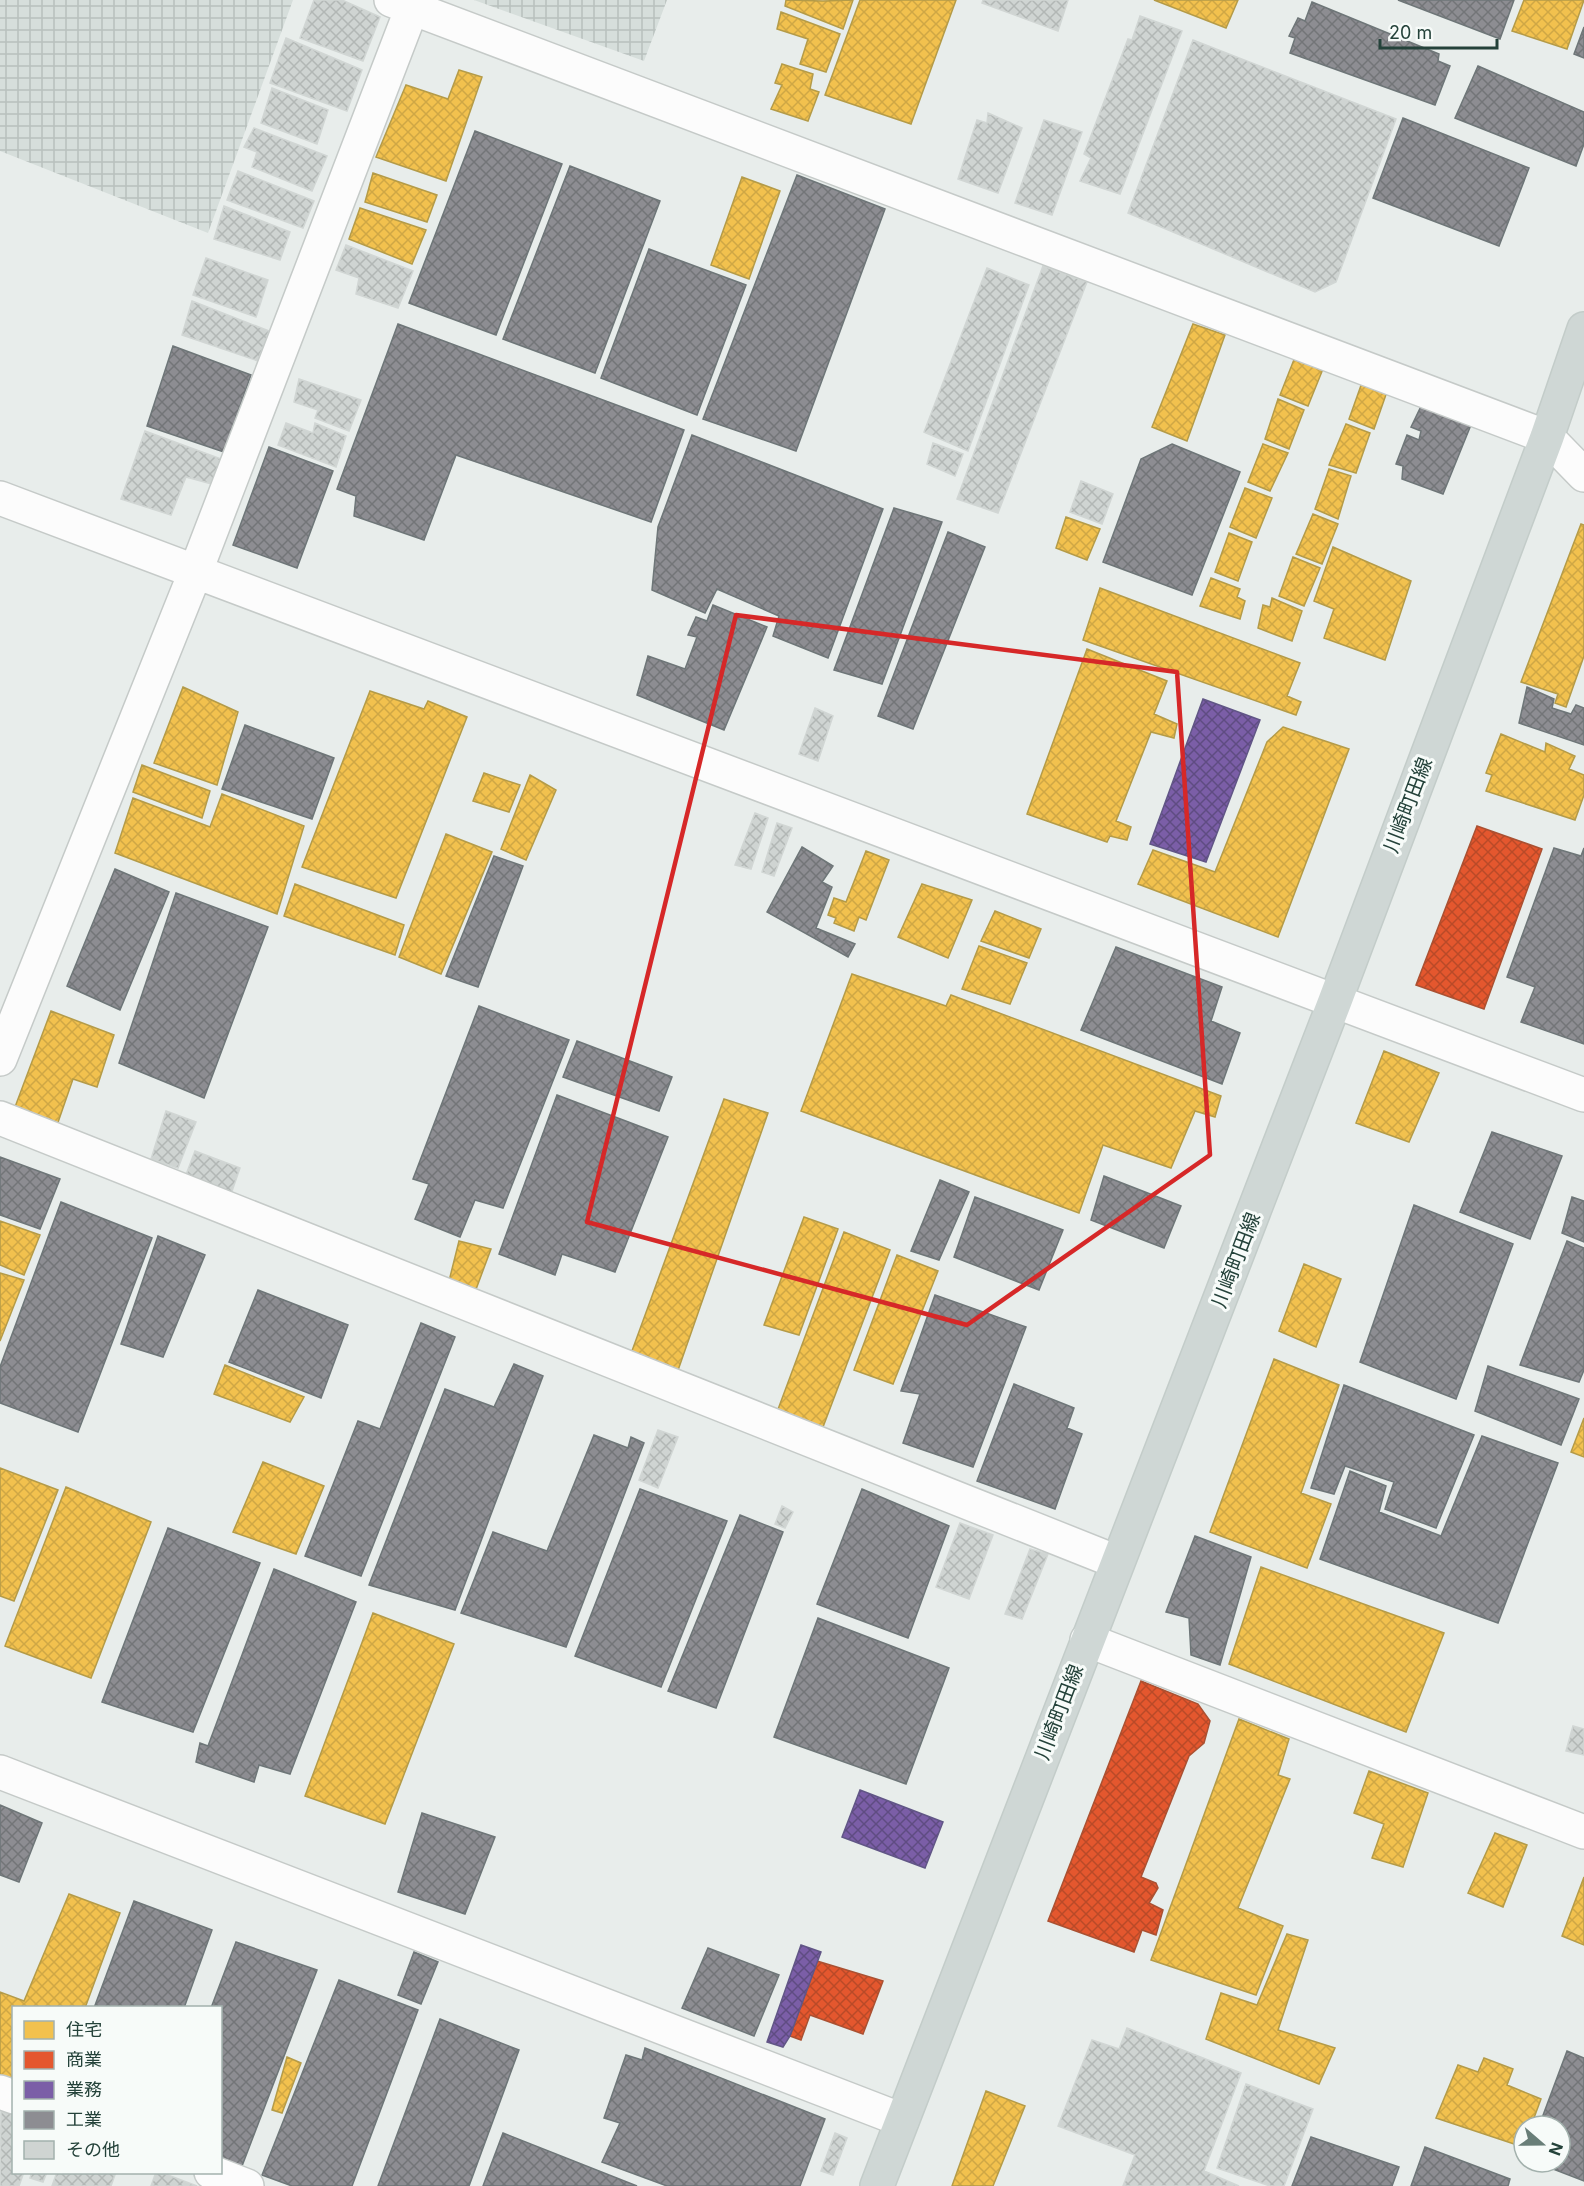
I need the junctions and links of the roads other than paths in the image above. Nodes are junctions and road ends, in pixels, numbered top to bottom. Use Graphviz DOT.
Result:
graph roads {
  1 [pos="406,3"];
  2 [pos="1584,329"];
  3 [pos="1547,437"];
  4 [pos="1584,475"];
  5 [pos="0,498"];
  6 [pos="195,573"];
  7 [pos="1335,1001"];
  8 [pos="0,1059"];
  9 [pos="1584,1095"];
  10 [pos="0,1118"];
  11 [pos="1117,1562"];
  12 [pos="1086,1641"];
  13 [pos="0,1772"];
  14 [pos="1584,1832"];
  15 [pos="902,2120"];
  16 [pos="216,2174"];
  17 [pos="247,2186"];
  18 [pos="877,2186"];
  1 -- 3 [label="street"];
  1 -- 6 [label="street"];
  2 -- 3 [label="main road, 川崎町田線"];
  3 -- 4 [label="street"];
  3 -- 7 [label="main road, 川崎町田線"];
  5 -- 6 [label="street"];
  6 -- 7 [label="street"];
  6 -- 8 [label="street"];
  7 -- 9 [label="street"];
  7 -- 11 [label="main road, 川崎町田線"];
  10 -- 11 [label="street"];
  11 -- 12 [label="main road, 川崎町田線"];
  12 -- 14 [label="street"];
  12 -- 15 [label="main road, 川崎町田線"];
  13 -- 15 [label="street"];
  15 -- 18 [label="main road, 川崎町田線"];
  16 -- 17 [label="street"];
}
